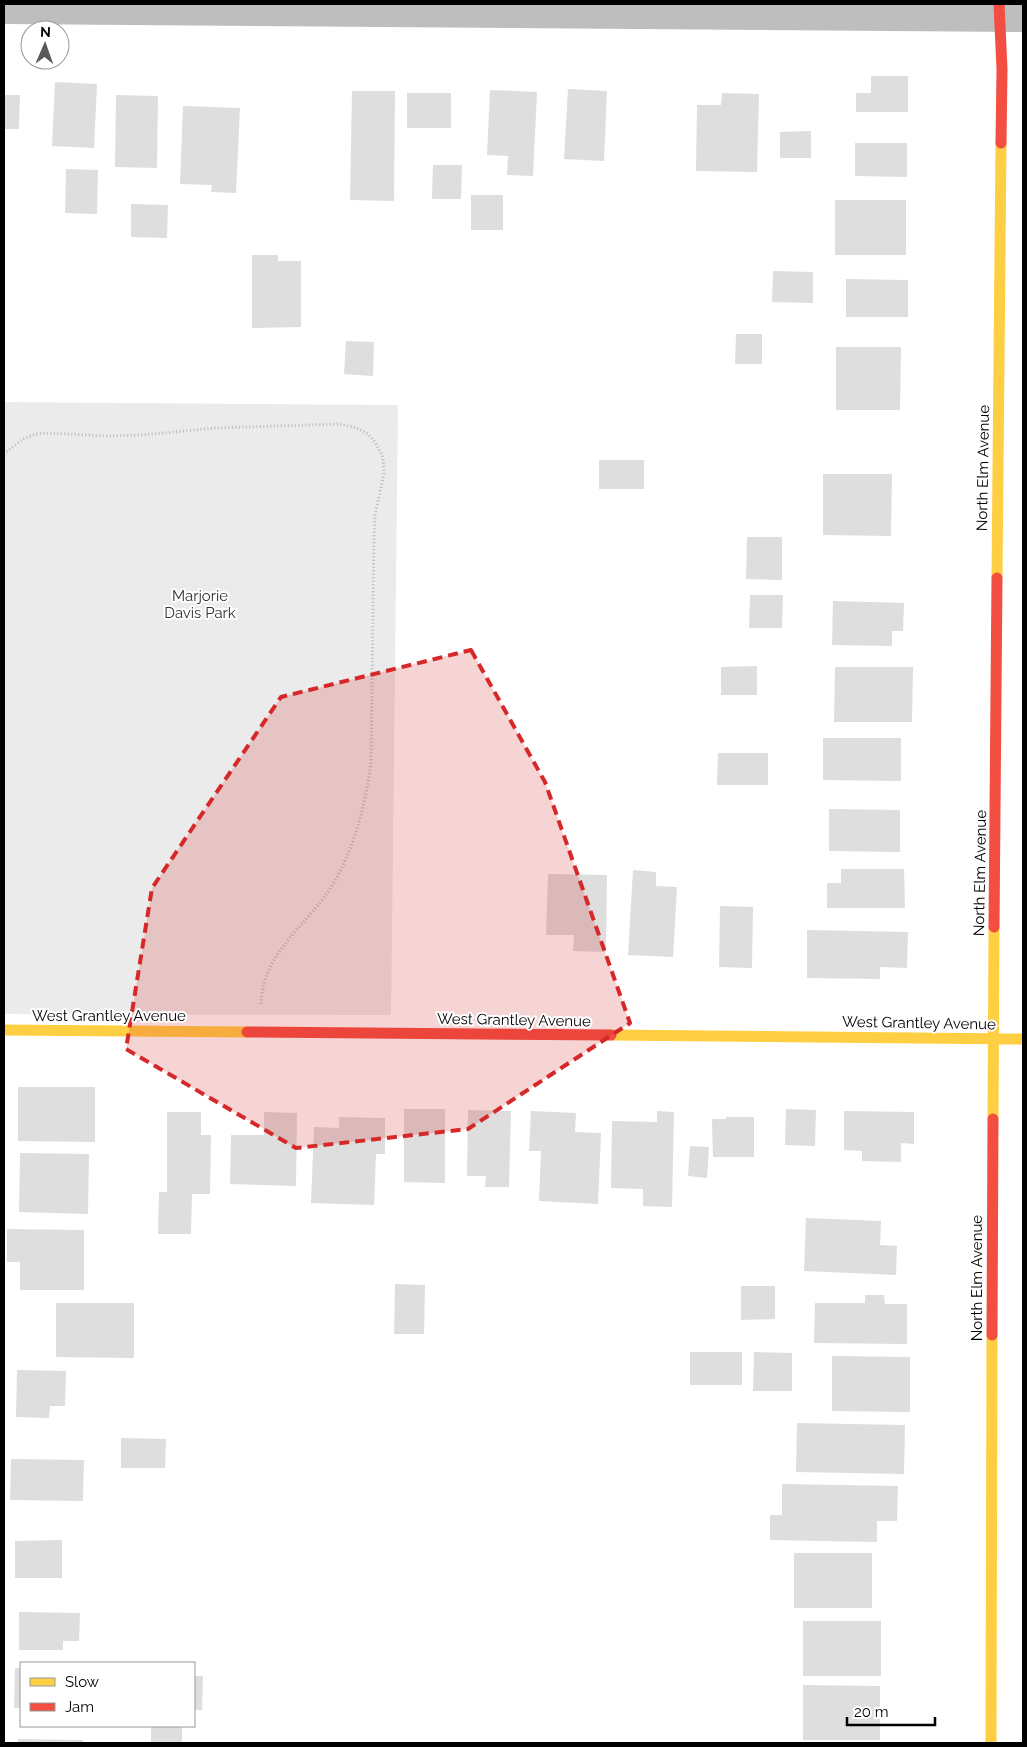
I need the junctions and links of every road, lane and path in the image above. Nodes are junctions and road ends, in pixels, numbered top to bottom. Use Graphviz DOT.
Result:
graph roads {
  1 [pos="421,8"];
  2 [pos="4,10"];
  3 [pos="1007,13"];
  4 [pos="4,454"];
  5 [pos="4,1030"];
  6 [pos="260,1032"];
  7 [pos="993,1039"];
  8 [pos="1023,1039"];
  9 [pos="991,1743"];
  1 -- 2 [label="street"];
  1 -- 3 [label="street"];
  3 -- 7 [label="street, North Elm Avenue"];
  4 -- 6 [label="path"];
  5 -- 6 [label="street, West Grantley Avenue"];
  6 -- 7 [label="street, West Grantley Avenue"];
  7 -- 8 [label="street, West Grantley Avenue"];
  7 -- 9 [label="street, North Elm Avenue"];
}
